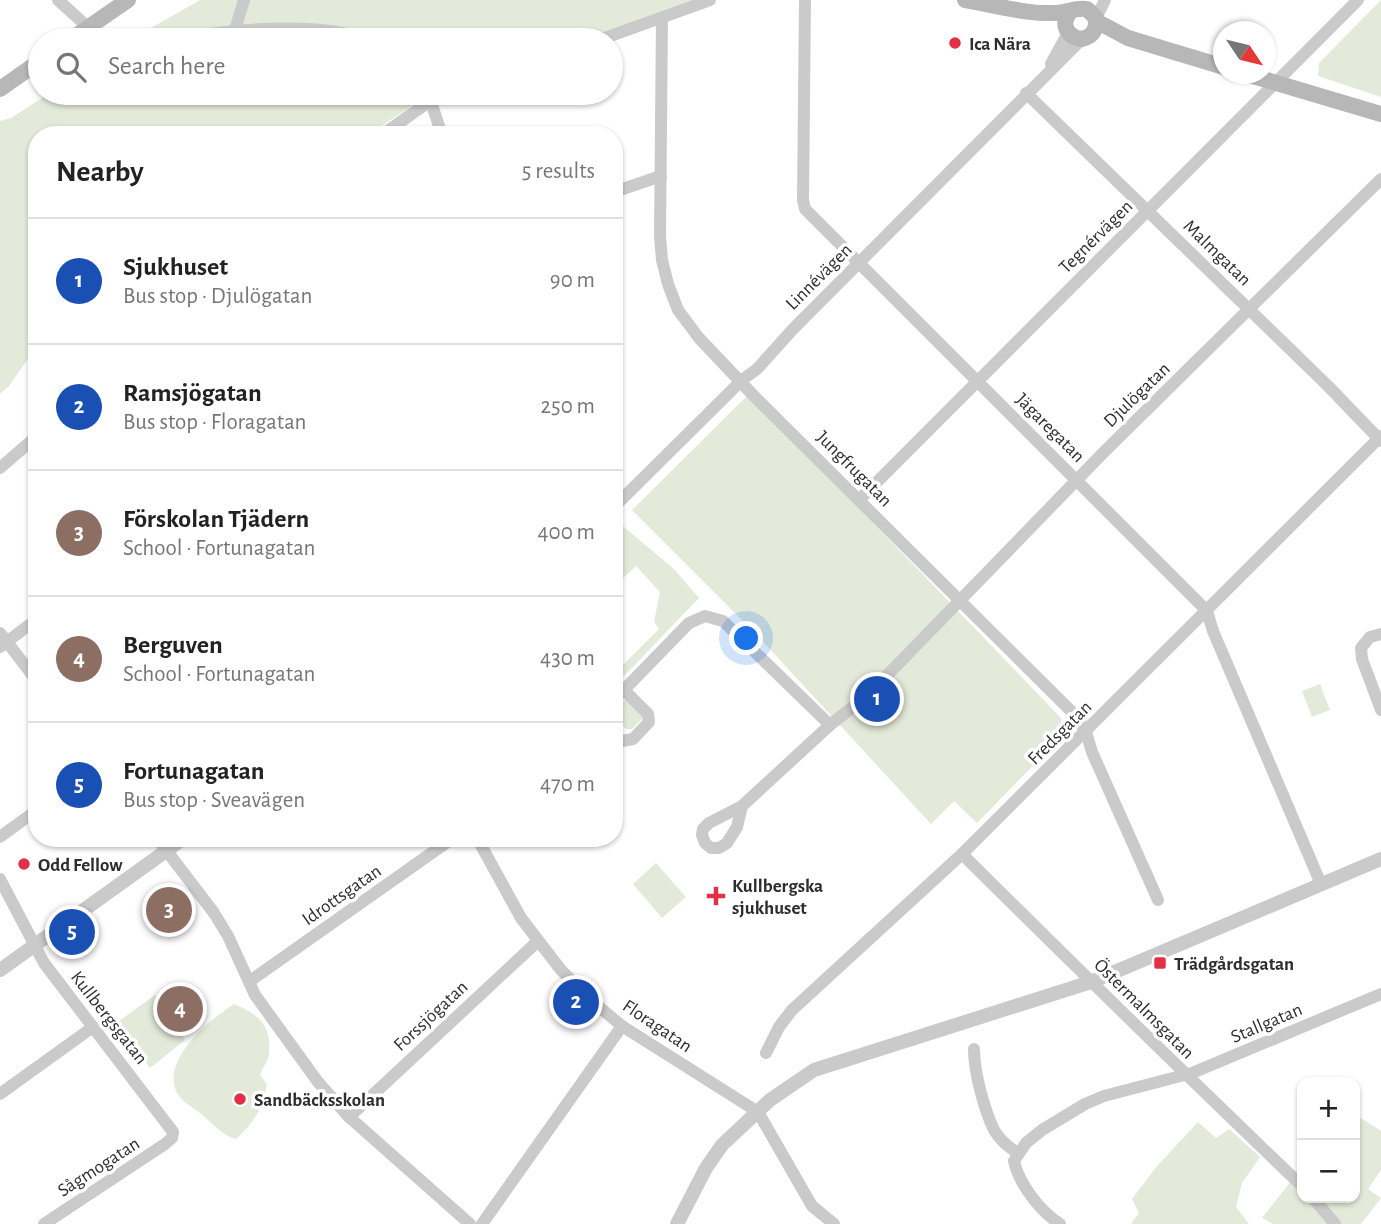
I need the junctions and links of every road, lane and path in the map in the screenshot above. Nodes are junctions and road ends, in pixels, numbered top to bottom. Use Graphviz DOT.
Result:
graph roads {
  1 [pos="58,0"];
  2 [pos="128,0"];
  3 [pos="244,0"];
  4 [pos="710,0"];
  5 [pos="805,0"];
  6 [pos="965,0"];
  7 [pos="1105,0"];
  8 [pos="1358,0"];
  9 [pos="1081,6"];
  10 [pos="1030,12"];
  11 [pos="662,17"];
  12 [pos="1096,19"];
  13 [pos="90,27"];
  14 [pos="236,28"];
  15 [pos="623,31"];
  16 [pos="1076,35"];
  17 [pos="1128,38"];
  18 [pos="1213,64"];
  19 [pos="28,69"];
  20 [pos="1276,82"];
  21 [pos="1274,84"];
  22 [pos="0,89"];
  23 [pos="1026,93"];
  24 [pos="419,105"];
  25 [pos="432,105"];
  26 [pos="1381,114"];
  27 [pos="393,126"];
  28 [pos="439,126"];
  29 [pos="661,176"];
  30 [pos="1381,179"];
  31 [pos="623,189"];
  32 [pos="1148,211"];
  33 [pos="858,263"];
  34 [pos="1249,310"];
  35 [pos="742,380"];
  36 [pos="977,381"];
  37 [pos="1380,438"];
  38 [pos="28,444"];
  39 [pos="0,468"];
  40 [pos="1077,480"];
  41 [pos="623,498"];
  42 [pos="859,500"];
  43 [pos="960,601"];
  44 [pos="1207,611"];
  45 [pos="28,625"];
  46 [pos="1381,634"];
  47 [pos="2,641"];
  48 [pos="28,671"];
  49 [pos="624,690"];
  50 [pos="1381,710"];
  51 [pos="830,725"];
  52 [pos="1086,732"];
  53 [pos="623,741"];
  54 [pos="742,806"];
  55 [pos="28,817"];
  56 [pos="0,838"];
  57 [pos="158,847"];
  58 [pos="164,847"];
  59 [pos="440,847"];
  60 [pos="482,847"];
  61 [pos="962,854"];
  62 [pos="1381,859"];
  63 [pos="0,879"];
  64 [pos="1321,884"];
  65 [pos="1158,900"];
  66 [pos="538,941"];
  67 [pos="33,947"];
  68 [pos="0,970"];
  69 [pos="250,981"];
  70 [pos="1091,982"];
  71 [pos="1381,994"];
  72 [pos="622,1026"];
  73 [pos="93,1027"];
  74 [pos="974,1049"];
  75 [pos="766,1053"];
  76 [pos="1185,1075"];
  77 [pos="0,1094"];
  78 [pos="758,1112"];
  79 [pos="349,1117"];
  80 [pos="172,1138"];
  81 [pos="1018,1153"];
  82 [pos="1297,1181"];
  83 [pos="1317,1203"];
  84 [pos="1053,1222"];
  85 [pos="44,1224"];
  86 [pos="470,1224"];
  87 [pos="482,1224"];
  88 [pos="677,1224"];
  89 [pos="834,1224"];
  90 [pos="1335,1224"];
  1 -- 13 [label="street"];
  2 -- 13 [label="main road"];
  3 -- 14 [label="street"];
  4 -- 11 [label="street"];
  5 -- 33 [label="street, Jägaregatan"];
  6 -- 10 [label="main road"];
  7 -- 12 [label="street"];
  8 -- 20 [label="street, Tegnérvägen"];
  9 -- 10 [label="main road"];
  9 -- 12 [label="main road"];
  9 -- 16 [label="main road"];
  10 -- 16 [label="main road"];
  11 -- 15 [label="street"];
  11 -- 29 [label="street, Jungfrugatan"];
  12 -- 16 [label="main road"];
  12 -- 17 [label="main road"];
  16 -- 17 [label="main road"];
  16 -- 23 [label="street, Linnévägen"];
  17 -- 18 [label="main road"];
  19 -- 22 [label="main road"];
  20 -- 26 [label="main road"];
  21 -- 32 [label="street, Tegnérvägen"];
  23 -- 32 [label="street, Malmgatan"];
  23 -- 33 [label="street, Linnévägen"];
  24 -- 27 [label="street"];
  25 -- 28 [label="street"];
  29 -- 31 [label="street"];
  29 -- 35 [label="street, Jungfrugatan"];
  30 -- 34 [label="street, Djulögatan"];
  32 -- 34 [label="street, Malmgatan"];
  32 -- 36 [label="street, Tegnérvägen"];
  33 -- 35 [label="street, Linnévägen"];
  33 -- 36 [label="street, Jägaregatan"];
  34 -- 37 [label="street, Malmgatan"];
  34 -- 40 [label="street, Djulögatan"];
  35 -- 41 [label="street, Linnévägen"];
  35 -- 42 [label="street, Jungfrugatan"];
  36 -- 40 [label="street, Jägaregatan"];
  36 -- 42 [label="street, Tegnérvägen"];
  37 -- 44 [label="street, Fredsgatan"];
  38 -- 39 [label="street"];
  40 -- 43 [label="street, Djulögatan"];
  40 -- 44 [label="street, Jägaregatan"];
  42 -- 43 [label="street, Jungfrugatan"];
  43 -- 51 [label="street, Djulögatan"];
  43 -- 52 [label="street, Jungfrugatan"];
  44 -- 52 [label="street, Fredsgatan"];
  44 -- 64 [label="street, Jägaregatan"];
  45 -- 47 [label="street"];
  46 -- 50 [label="street"];
  47 -- 48 [label="street"];
  49 -- 51 [label="street"];
  49 -- 53 [label="street"];
  51 -- 54 [label="street, Djulögatan"];
  52 -- 61 [label="street, Fredsgatan"];
  52 -- 65 [label="street, Jungfrugatan"];
  55 -- 56 [label="street"];
  57 -- 67 [label="street"];
  58 -- 69 [label="street"];
  59 -- 69 [label="street, Idrottsgatan"];
  60 -- 66 [label="street, Floragatan"];
  61 -- 70 [label="street, Östermalmsgatan"];
  61 -- 75 [label="street, Fredsgatan"];
  62 -- 64 [label="street"];
  63 -- 67 [label="street, Kullbergsgatan"];
  64 -- 70 [label="street"];
  66 -- 72 [label="street, Floragatan"];
  66 -- 79 [label="street, Forssjögatan"];
  67 -- 68 [label="street"];
  67 -- 73 [label="street, Kullbergsgatan"];
  69 -- 79 [label="street"];
  70 -- 76 [label="street, Östermalmsgatan"];
  70 -- 78 [label="street"];
  71 -- 76 [label="street, Stallgatan"];
  72 -- 78 [label="street, Floragatan"];
  72 -- 87 [label="street"];
  73 -- 77 [label="street"];
  73 -- 80 [label="street, Kullbergsgatan"];
  74 -- 81 [label="street"];
  76 -- 81 [label="street, Stallgatan"];
  76 -- 82 [label="street, Östermalmsgatan"];
  78 -- 88 [label="street"];
  78 -- 89 [label="street, Floragatan"];
  79 -- 86 [label="street"];
  80 -- 85 [label="street, Sågmogatan"];
  81 -- 84 [label="street"];
  83 -- 90 [label="street"];
}
